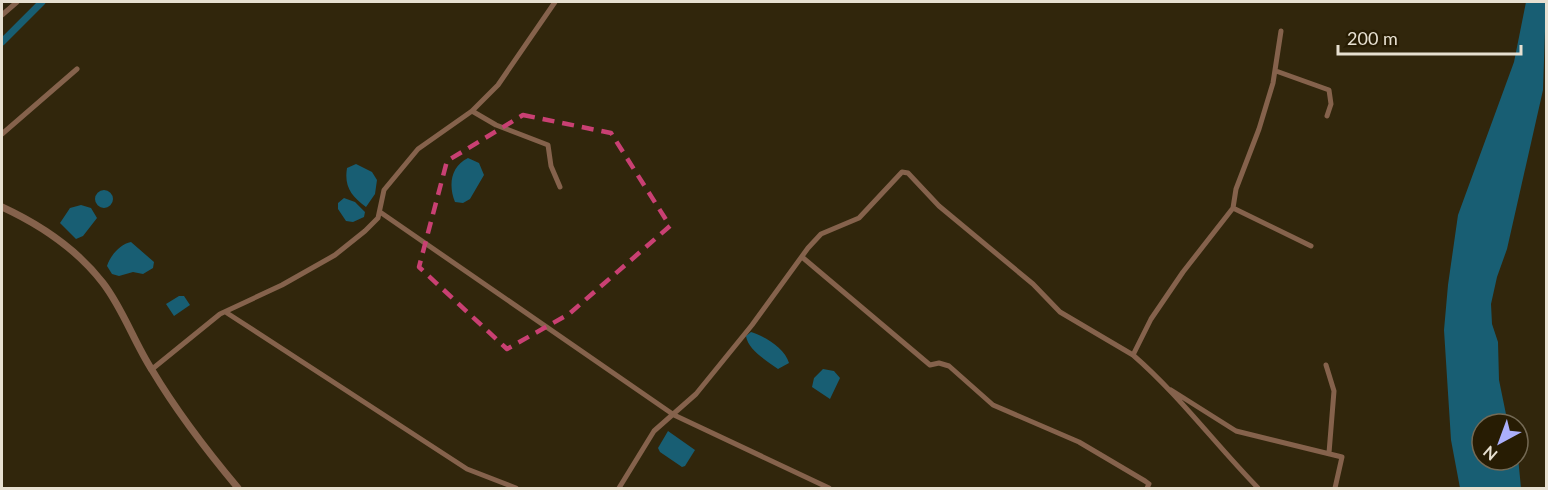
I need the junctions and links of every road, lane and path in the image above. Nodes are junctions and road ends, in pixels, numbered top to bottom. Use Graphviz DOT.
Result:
graph roads {
  1 [pos="17,2"];
  2 [pos="555,2"];
  3 [pos="2,15"];
  4 [pos="1281,31"];
  5 [pos="77,69"];
  6 [pos="1275,71"];
  7 [pos="472,111"];
  8 [pos="1328,116"];
  9 [pos="2,134"];
  10 [pos="560,187"];
  11 [pos="2,207"];
  12 [pos="1233,208"];
  13 [pos="380,212"];
  14 [pos="1311,246"];
  15 [pos="802,257"];
  16 [pos="227,312"];
  17 [pos="1133,355"];
  18 [pos="1326,364"];
  19 [pos="151,370"];
  20 [pos="1171,390"];
  21 [pos="674,415"];
  22 [pos="1329,453"];
  23 [pos="238,489"];
  24 [pos="516,489"];
  25 [pos="619,489"];
  26 [pos="829,489"];
  27 [pos="1147,489"];
  28 [pos="1258,489"];
  29 [pos="1335,489"];
  1 -- 3 [label="street"];
  2 -- 7 [label="street"];
  4 -- 6 [label="street"];
  5 -- 9 [label="street"];
  6 -- 8 [label="street"];
  6 -- 12 [label="street"];
  7 -- 10 [label="street"];
  7 -- 13 [label="street"];
  11 -- 19 [label="street"];
  12 -- 14 [label="street"];
  12 -- 17 [label="street"];
  13 -- 16 [label="street"];
  13 -- 21 [label="street"];
  15 -- 17 [label="street"];
  15 -- 21 [label="street"];
  15 -- 27 [label="street"];
  16 -- 19 [label="street"];
  16 -- 24 [label="street"];
  17 -- 20 [label="street"];
  18 -- 22 [label="street"];
  19 -- 23 [label="street"];
  20 -- 22 [label="street"];
  20 -- 28 [label="street"];
  21 -- 25 [label="street"];
  21 -- 26 [label="street"];
  22 -- 29 [label="street"];
}
